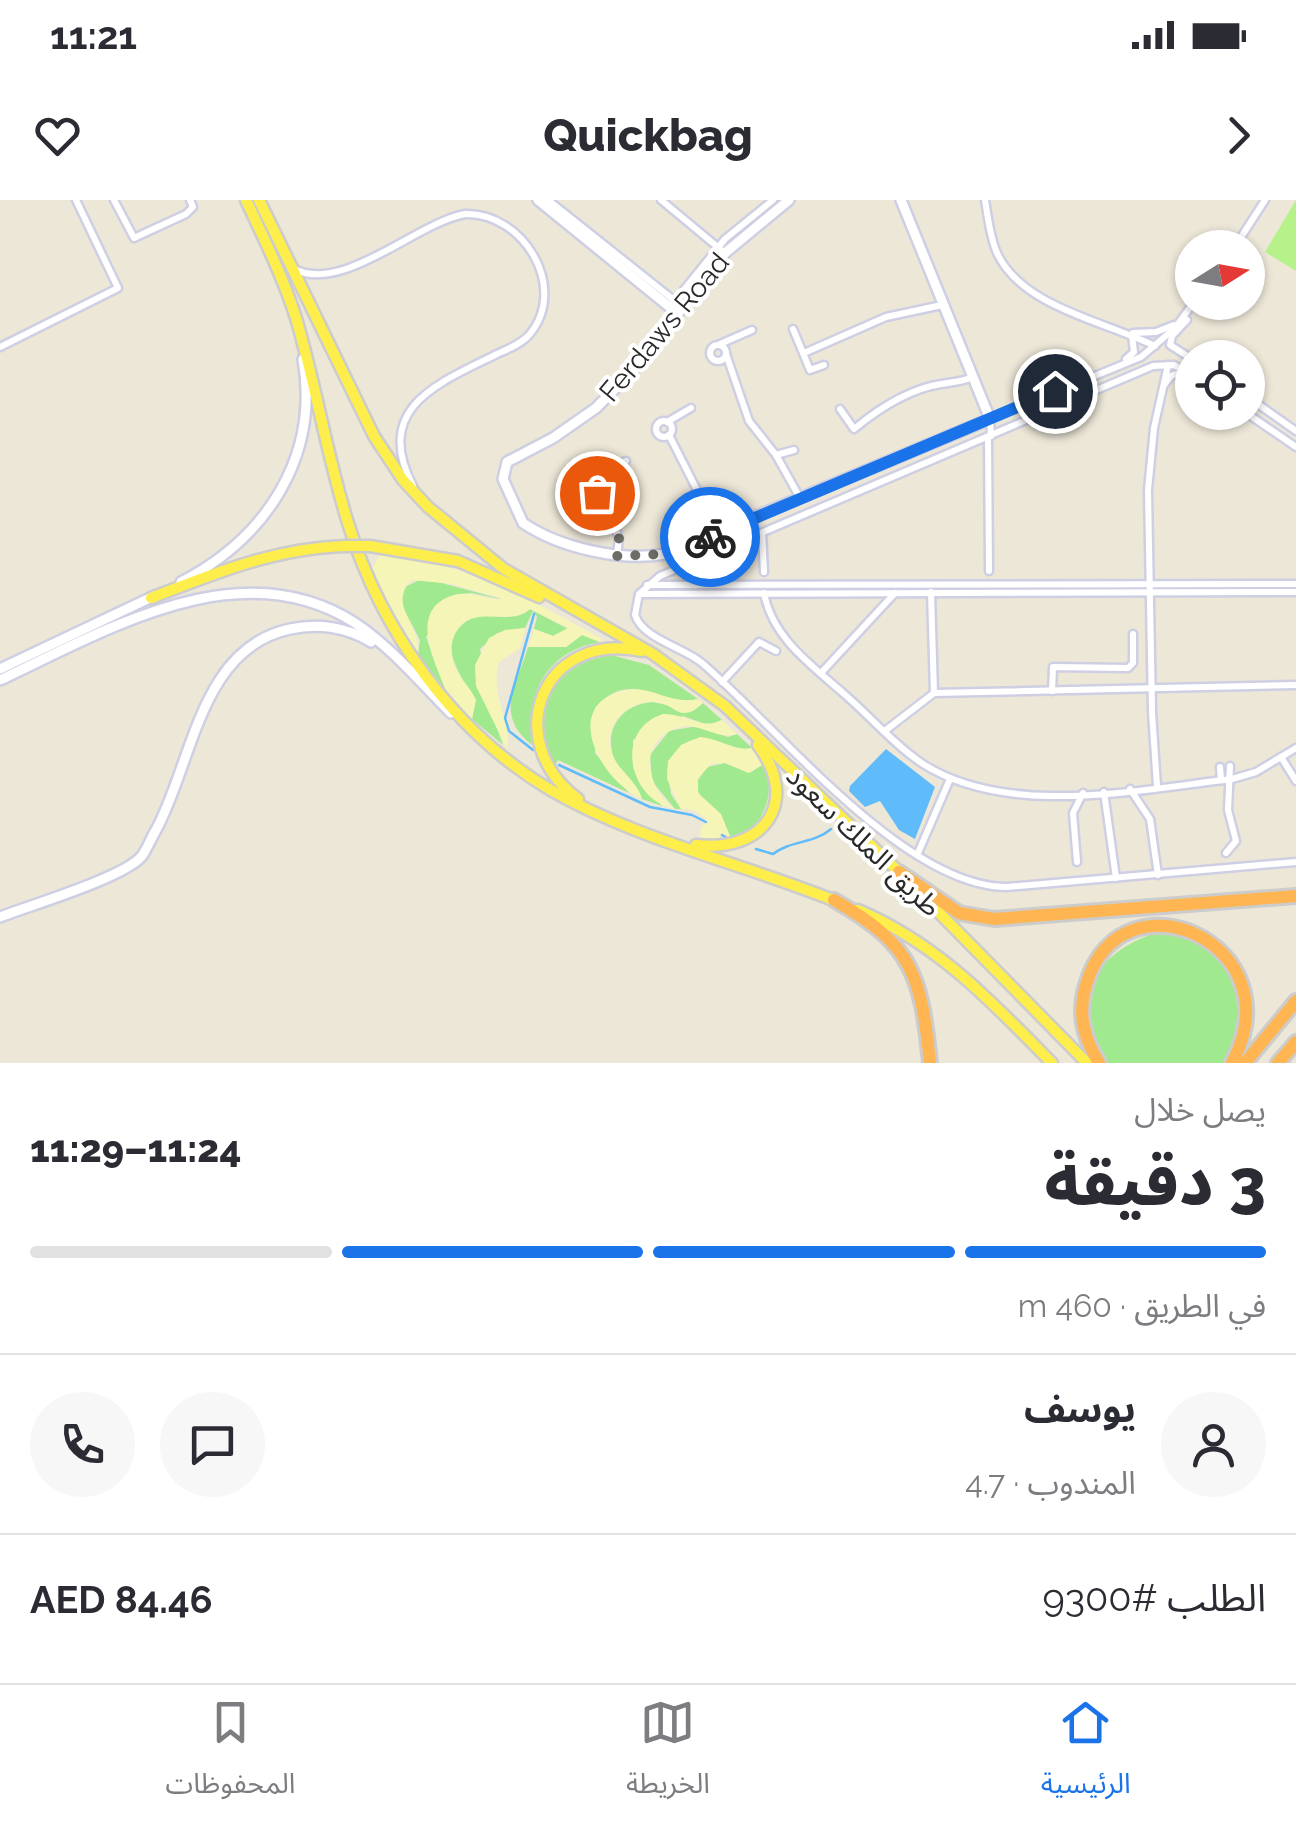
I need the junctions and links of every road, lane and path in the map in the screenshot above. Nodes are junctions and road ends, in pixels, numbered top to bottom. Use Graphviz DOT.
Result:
graph roads {
  1 [pos="76,200"];
  2 [pos="114,200"];
  3 [pos="190,200"];
  4 [pos="246,200"];
  5 [pos="259,200"];
  6 [pos="538,200"];
  7 [pos="548,200"];
  8 [pos="661,200"];
  9 [pos="773,200"];
  10 [pos="789,200"];
  11 [pos="901,200"];
  12 [pos="985,200"];
  13 [pos="1253,200"];
  14 [pos="1265,200"];
  15 [pos="1256,214"];
  16 [pos="1246,230"];
  17 [pos="721,250"];
  18 [pos="289,263"];
  19 [pos="942,305"];
  20 [pos="677,313"];
  21 [pos="295,316"];
  22 [pos="1178,320"];
  23 [pos="1181,320"];
  24 [pos="1183,320"];
  25 [pos="793,329"];
  26 [pos="752,330"];
  27 [pos="1128,334"];
  28 [pos="718,345"];
  29 [pos="1154,346"];
  30 [pos="0,347"];
  31 [pos="1175,348"];
  32 [pos="726,354"];
  33 [pos="804,354"];
  34 [pos="1121,363"];
  35 [pos="824,365"];
  36 [pos="1168,367"];
  37 [pos="1175,370"];
  38 [pos="1175,370"];
  39 [pos="1146,372"];
  40 [pos="1135,375"];
  41 [pos="1175,375"];
  42 [pos="973,377"];
  43 [pos="1162,390"];
  44 [pos="691,408"];
  45 [pos="840,408"];
  46 [pos="1265,409"];
  47 [pos="990,418"];
  48 [pos="667,422"];
  49 [pos="1265,426"];
  50 [pos="1296,431"];
  51 [pos="669,436"];
  52 [pos="989,436"];
  53 [pos="1296,447"];
  54 [pos="794,450"];
  55 [pos="776,455"];
  56 [pos="626,461"];
  57 [pos="595,473"];
  58 [pos="603,492"];
  59 [pos="800,499"];
  60 [pos="428,507"];
  61 [pos="762,533"];
  62 [pos="710,537"];
  63 [pos="617,556"];
  64 [pos="692,562"];
  65 [pos="990,571"];
  66 [pos="764,572"];
  67 [pos="773,584"];
  68 [pos="979,584"];
  69 [pos="999,584"];
  70 [pos="1296,584"];
  71 [pos="646,585"];
  72 [pos="696,585"];
  73 [pos="752,585"];
  74 [pos="832,588"];
  75 [pos="1150,588"];
  76 [pos="896,592"];
  77 [pos="931,592"];
  78 [pos="1296,592"];
  79 [pos="764,593"];
  80 [pos="639,594"];
  81 [pos="151,598"];
  82 [pos="1132,634"];
  83 [pos="625,639"];
  84 [pos="776,651"];
  85 [pos="653,654"];
  86 [pos="394,656"];
  87 [pos="0,669"];
  88 [pos="820,673"];
  89 [pos="0,680"];
  90 [pos="722,682"];
  91 [pos="1296,685"];
  92 [pos="1151,689"];
  93 [pos="1052,690"];
  94 [pos="934,693"];
  95 [pos="742,723"];
  96 [pos="886,730"];
  97 [pos="1296,748"];
  98 [pos="1281,758"];
  99 [pos="514,766"];
  100 [pos="1230,766"];
  101 [pos="1220,768"];
  102 [pos="950,779"];
  103 [pos="1232,779"];
  104 [pos="1221,780"];
  105 [pos="1296,781"];
  106 [pos="1158,786"];
  107 [pos="1130,789"];
  108 [pos="1104,792"];
  109 [pos="1084,793"];
  110 [pos="605,816"];
  111 [pos="680,844"];
  112 [pos="918,852"];
  113 [pos="1226,852"];
  114 [pos="1077,862"];
  115 [pos="1296,862"];
  116 [pos="898,872"];
  117 [pos="1158,874"];
  118 [pos="1116,878"];
  119 [pos="1296,896"];
  120 [pos="834,900"];
  121 [pos="0,917"];
  122 [pos="1296,1001"];
  123 [pos="1296,1042"];
  124 [pos="930,1063"];
  125 [pos="1052,1063"];
  126 [pos="1087,1063"];
  127 [pos="1099,1063"];
  128 [pos="1232,1063"];
  129 [pos="1245,1063"];
  130 [pos="1278,1063"];
  1 -- 30 [label="street"];
  2 -- 3 [label="street"];
  4 -- 21 [label="main road"];
  5 -- 18 [label="main road"];
  6 -- 20 [label="street"];
  7 -- 17 [label="street"];
  8 -- 17 [label="street"];
  9 -- 17 [label="street"];
  10 -- 17 [label="street, Ferdaws Road"];
  11 -- 19 [label="street"];
  12 -- 27 [label="street"];
  13 -- 15 [label="street"];
  14 -- 15 [label="street"];
  15 -- 16 [label="street"];
  17 -- 20 [label="street, Ferdaws Road"];
  18 -- 60 [label="main road"];
  18 -- 60 [label="street"];
  19 -- 33 [label="street"];
  19 -- 42 [label="street"];
  20 -- 63 [label="street, Ferdaws Road"];
  21 -- 81 [label="street"];
  21 -- 99 [label="main road"];
  22 -- 27 [label="street"];
  23 -- 29 [label="street"];
  24 -- 31 [label="street"];
  25 -- 33 [label="street"];
  26 -- 28 [label="street"];
  27 -- 29 [label="street"];
  27 -- 34 [label="street"];
  28 -- 32 [label="street"];
  28 -- 32 [label="street"];
  29 -- 34 [label="street"];
  32 -- 55 [label="street"];
  33 -- 35 [label="street"];
  34 -- 47 [label="street"];
  36 -- 37 [label="street"];
  36 -- 38 [label="street"];
  36 -- 39 [label="street"];
  36 -- 40 [label="street"];
  36 -- 43 [label="street"];
  39 -- 40 [label="street"];
  39 -- 43 [label="street"];
  40 -- 52 [label="street"];
  41 -- 43 [label="street"];
  42 -- 45 [label="street"];
  42 -- 47 [label="street"];
  43 -- 75 [label="street"];
  44 -- 48 [label="street"];
  46 -- 50 [label="street"];
  47 -- 52 [label="street"];
  47 -- 59 [label="street, Ferdaws Road"];
  48 -- 51 [label="street"];
  48 -- 51 [label="street"];
  49 -- 53 [label="street"];
  51 -- 62 [label="street"];
  52 -- 61 [label="street"];
  52 -- 65 [label="street"];
  54 -- 55 [label="street"];
  55 -- 59 [label="street"];
  56 -- 57 [label="street"];
  57 -- 58 [label="street"];
  57 -- 58 [label="street"];
  58 -- 63 [label="street"];
  59 -- 62 [label="street, Ferdaws Road"];
  60 -- 83 [label="main road"];
  61 -- 64 [label="street"];
  61 -- 66 [label="street"];
  62 -- 63 [label="street, Ferdaws Road"];
  64 -- 71 [label="street"];
  64 -- 72 [label="street"];
  65 -- 68 [label="street"];
  65 -- 69 [label="street"];
  66 -- 67 [label="street"];
  66 -- 73 [label="street"];
  67 -- 73 [label="street"];
  67 -- 74 [label="street"];
  68 -- 69 [label="street"];
  68 -- 74 [label="street"];
  69 -- 75 [label="street"];
  70 -- 75 [label="street"];
  71 -- 72 [label="street"];
  71 -- 80 [label="street"];
  72 -- 73 [label="street"];
  74 -- 76 [label="street"];
  74 -- 79 [label="street"];
  75 -- 77 [label="street"];
  75 -- 78 [label="street"];
  75 -- 92 [label="street"];
  76 -- 77 [label="street"];
  76 -- 88 [label="street"];
  77 -- 94 [label="street"];
  79 -- 80 [label="street"];
  79 -- 88 [label="street"];
  80 -- 90 [label="street"];
  81 -- 83 [label="main road, bridge"];
  81 -- 87 [label="street"];
  82 -- 93 [label="street"];
  83 -- 85 [label="main road, طريق الملك سعود"];
  84 -- 90 [label="street"];
  85 -- 95 [label="main road, طريق الملك سعود"];
  85 -- 110 [label="main road"];
  86 -- 89 [label="street"];
  86 -- 99 [label="street"];
  86 -- 121 [label="street"];
  88 -- 96 [label="street"];
  90 -- 112 [label="street"];
  91 -- 92 [label="street"];
  92 -- 93 [label="street"];
  92 -- 106 [label="street"];
  93 -- 94 [label="street"];
  94 -- 96 [label="street"];
  95 -- 111 [label="main road"];
  95 -- 116 [label="main road, طريق الملك سعود"];
  96 -- 102 [label="street"];
  97 -- 98 [label="street"];
  98 -- 103 [label="street"];
  98 -- 105 [label="street"];
  99 -- 110 [label="main road"];
  100 -- 103 [label="street"];
  101 -- 104 [label="street"];
  102 -- 109 [label="street"];
  102 -- 112 [label="street"];
  103 -- 104 [label="street"];
  103 -- 113 [label="street"];
  104 -- 106 [label="street"];
  106 -- 107 [label="street"];
  107 -- 108 [label="street"];
  107 -- 117 [label="street"];
  108 -- 109 [label="street"];
  108 -- 118 [label="street"];
  109 -- 114 [label="street"];
  110 -- 111 [label="main road"];
  111 -- 120 [label="main road, طريق الملك سعود"];
  112 -- 118 [label="street"];
  115 -- 117 [label="street"];
  116 -- 119 [label="highway"];
  116 -- 126 [label="main road, طريق الملك سعود"];
  117 -- 118 [label="street"];
  120 -- 124 [label="highway"];
  120 -- 125 [label="main road, طريق الملك سعود"];
  122 -- 129 [label="highway"];
  123 -- 130 [label="highway"];
  127 -- 128 [label="highway"];
}
